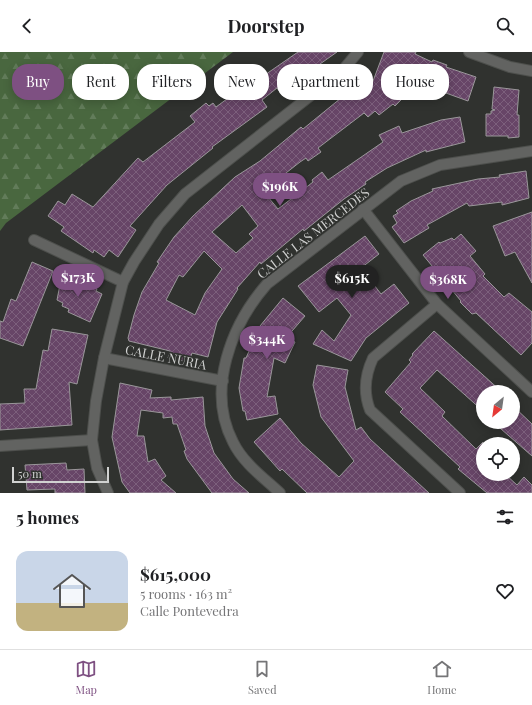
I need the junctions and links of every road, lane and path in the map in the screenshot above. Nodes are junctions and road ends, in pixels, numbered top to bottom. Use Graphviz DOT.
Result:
graph roads {
  1 [pos="358,52"];
  2 [pos="469,52"];
  3 [pos="532,71"];
  4 [pos="532,151"];
  5 [pos="363,209"];
  6 [pos="34,240"];
  7 [pos="123,282"];
  8 [pos="437,304"];
  9 [pos="104,358"];
  10 [pos="223,381"];
  11 [pos="532,392"];
  12 [pos="92,440"];
  13 [pos="0,446"];
  14 [pos="108,493"];
  15 [pos="280,493"];
  16 [pos="460,493"];
  1 -- 7 [label="street"];
  2 -- 3 [label="street"];
  4 -- 5 [label="street, CALLE LAS MERCEDES"];
  5 -- 8 [label="street"];
  5 -- 10 [label="street, CALLE LAS MERCEDES"];
  6 -- 7 [label="street"];
  7 -- 9 [label="street"];
  8 -- 11 [label="street"];
  8 -- 16 [label="street"];
  9 -- 10 [label="street, CALLE NURIA"];
  9 -- 12 [label="street"];
  10 -- 15 [label="street, CALLE LAS MERCEDES"];
  12 -- 13 [label="street"];
  12 -- 14 [label="street"];
}
